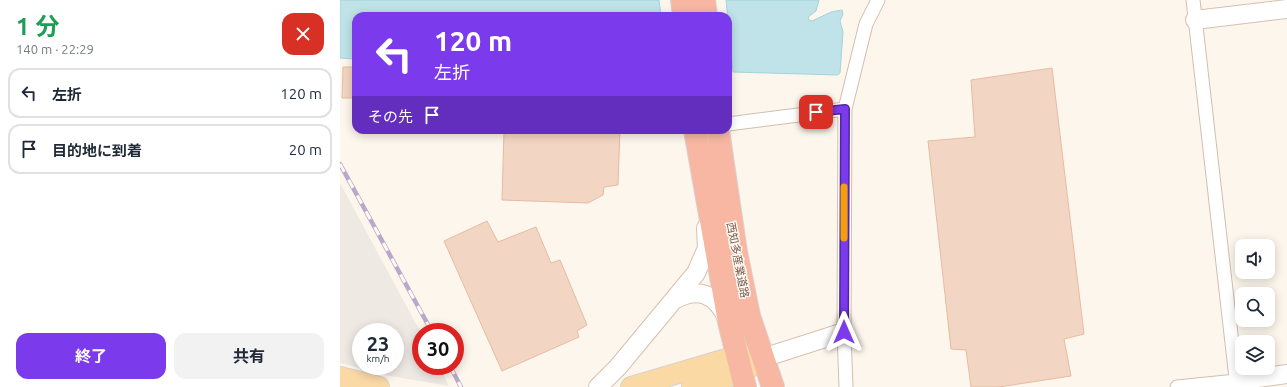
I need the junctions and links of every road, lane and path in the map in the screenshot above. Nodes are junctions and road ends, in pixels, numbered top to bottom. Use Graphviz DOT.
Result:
graph roads {
  1 [pos="682,0"];
  2 [pos="704,0"];
  3 [pos="878,0"];
  4 [pos="1193,0"];
  5 [pos="1287,9"];
  6 [pos="684,12"];
  7 [pos="706,12"];
  8 [pos="1195,20"];
  9 [pos="845,109"];
  10 [pos="732,123"];
  11 [pos="695,134"];
  12 [pos="696,134"];
  13 [pos="719,134"];
  14 [pos="673,300"];
  15 [pos="729,322"];
  16 [pos="844,332"];
  17 [pos="763,358"];
  18 [pos="624,359"];
  19 [pos="740,372"];
  20 [pos="1287,374"];
  21 [pos="340,377"];
  22 [pos="1237,384"];
  23 [pos="635,386"];
  24 [pos="379,387"];
  25 [pos="598,387"];
  26 [pos="692,387"];
  27 [pos="773,387"];
  28 [pos="846,387"];
  29 [pos="1177,387"];
  1 -- 6 [label="highway"];
  2 -- 7 [label="highway"];
  3 -- 9 [label="street"];
  4 -- 8 [label="street"];
  5 -- 8 [label="street"];
  8 -- 22 [label="street"];
  9 -- 10 [label="street"];
  9 -- 16 [label="street"];
  11 -- 14 [label="street"];
  12 -- 15 [label="highway, 西知多産業道路"];
  13 -- 17 [label="highway, 西知多産業道路"];
  14 -- 15 [label="street"];
  14 -- 18 [label="street"];
  15 -- 19 [label="highway, 西知多産業道路"];
  16 -- 17 [label="street"];
  16 -- 28 [label="street"];
  17 -- 19 [label="main road"];
  17 -- 27 [label="highway, 西知多産業道路"];
  18 -- 23 [label="street"];
  18 -- 25 [label="street"];
  19 -- 23 [label="main road"];
  19 -- 26 [label="main road"];
  20 -- 22 [label="street"];
  21 -- 24 [label="main road"];
  22 -- 29 [label="street"];
}
